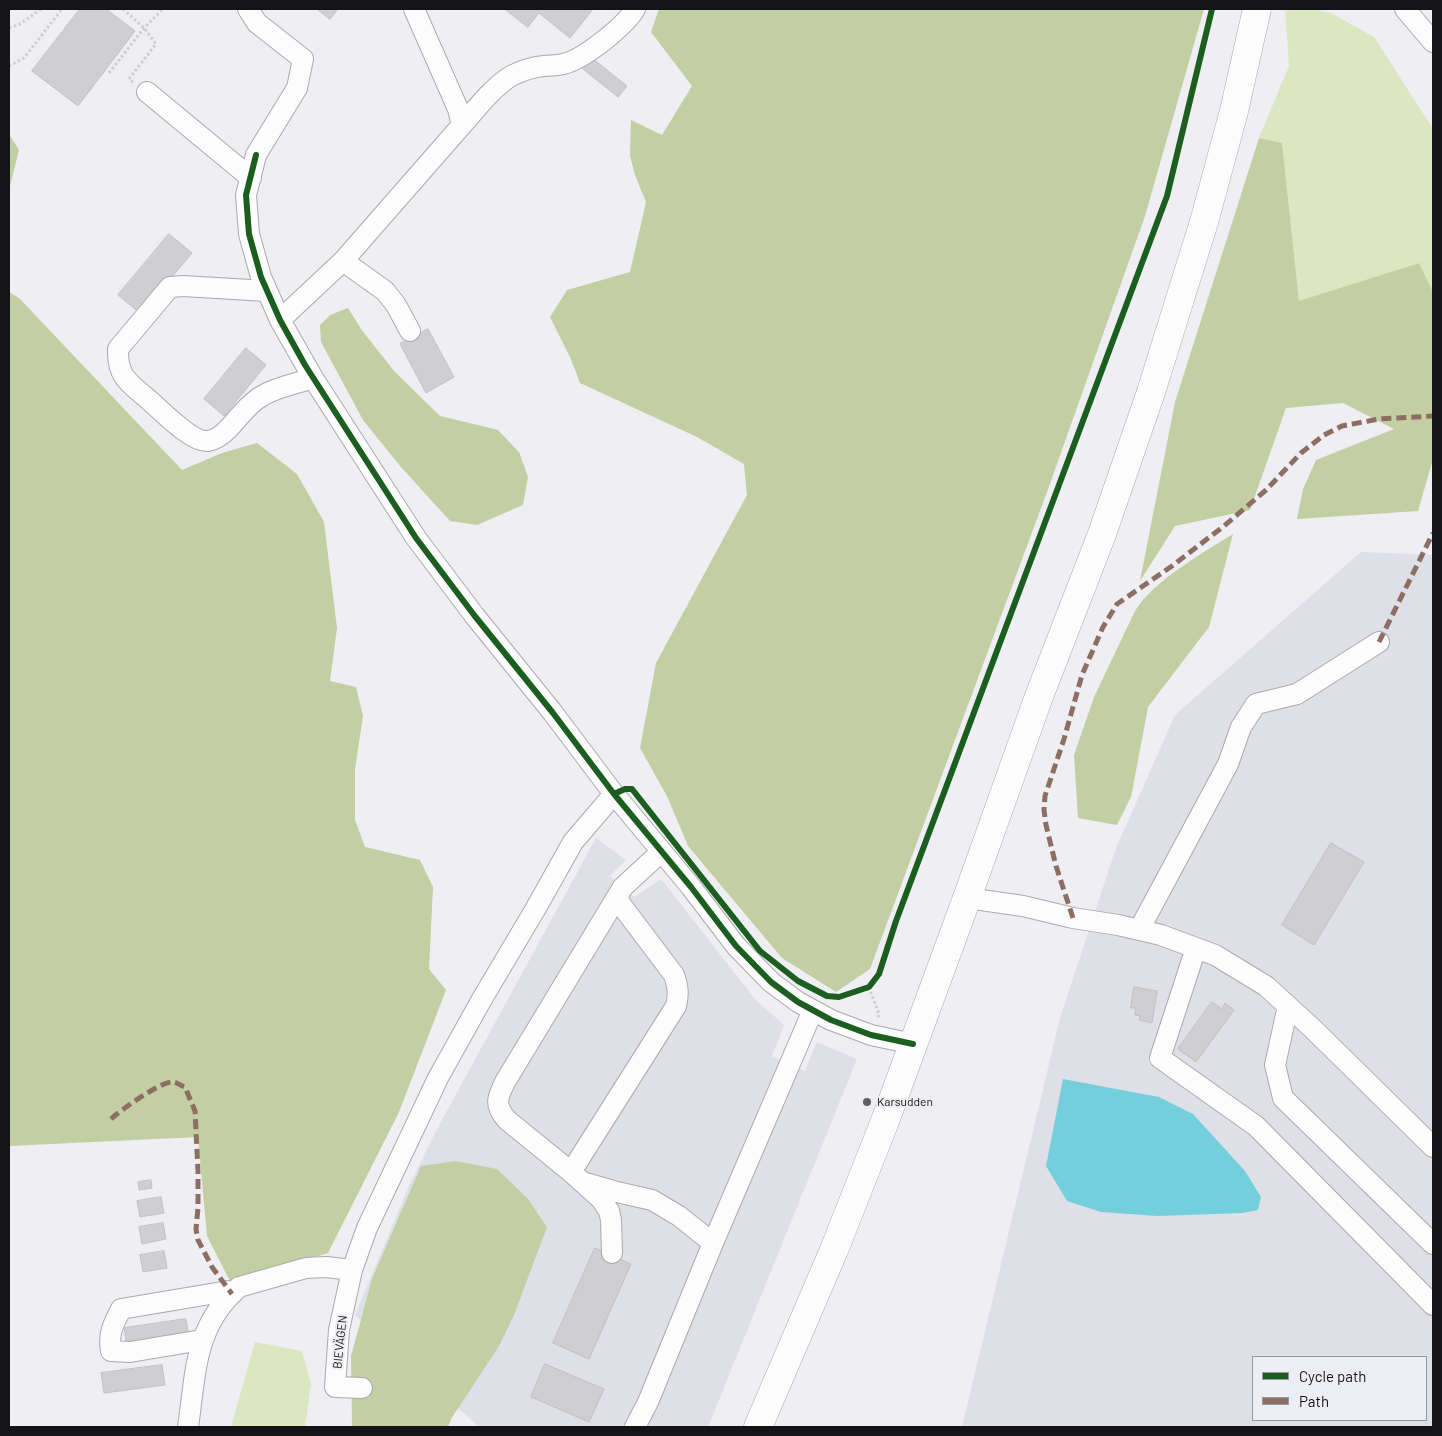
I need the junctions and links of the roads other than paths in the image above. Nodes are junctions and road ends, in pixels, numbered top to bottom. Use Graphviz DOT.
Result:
graph roads {
  1 [pos="248,9"];
  2 [pos="414,9"];
  3 [pos="636,9"];
  4 [pos="1258,9"];
  5 [pos="1405,9"];
  6 [pos="1433,42"];
  7 [pos="147,92"];
  8 [pos="462,125"];
  9 [pos="251,178"];
  10 [pos="343,261"];
  11 [pos="267,291"];
  12 [pos="280,320"];
  13 [pos="410,331"];
  14 [pos="313,378"];
  15 [pos="1379,642"];
  16 [pos="614,794"];
  17 [pos="661,852"];
  18 [pos="616,898"];
  19 [pos="967,898"];
  20 [pos="1139,930"];
  21 [pos="1196,948"];
  22 [pos="1288,1006"];
  23 [pos="813,1010"];
  24 [pos="914,1044"];
  25 [pos="1433,1147"];
  26 [pos="576,1177"];
  27 [pos="712,1243"];
  28 [pos="1433,1244"];
  29 [pos="612,1253"];
  30 [pos="352,1270"];
  31 [pos="232,1294"];
  32 [pos="1433,1305"];
  33 [pos="202,1340"];
  34 [pos="362,1388"];
  35 [pos="188,1427"];
  36 [pos="635,1427"];
  37 [pos="758,1427"];
  1 -- 9 [label="street"];
  2 -- 8 [label="street"];
  3 -- 8 [label="street"];
  4 -- 19 [label="highway"];
  5 -- 6 [label="street"];
  7 -- 9 [label="street"];
  8 -- 10 [label="street"];
  9 -- 11 [label="street"];
  10 -- 12 [label="street"];
  10 -- 13 [label="street"];
  11 -- 12 [label="street"];
  11 -- 14 [label="street"];
  12 -- 14 [label="street"];
  14 -- 16 [label="street"];
  15 -- 20 [label="street"];
  16 -- 17 [label="street"];
  16 -- 30 [label="street"];
  17 -- 18 [label="street"];
  17 -- 23 [label="street"];
  18 -- 26 [label="street"];
  18 -- 26 [label="street"];
  19 -- 20 [label="street"];
  19 -- 24 [label="highway"];
  20 -- 21 [label="street"];
  21 -- 22 [label="street"];
  21 -- 32 [label="street"];
  22 -- 25 [label="street"];
  22 -- 28 [label="street"];
  23 -- 24 [label="street"];
  23 -- 27 [label="street"];
  24 -- 37 [label="highway"];
  26 -- 27 [label="street"];
  26 -- 29 [label="street"];
  27 -- 36 [label="street"];
  30 -- 31 [label="street"];
  30 -- 34 [label="street, BIEVÄGEN"];
  31 -- 33 [label="street"];
  31 -- 33 [label="street"];
  33 -- 35 [label="street"];
}
